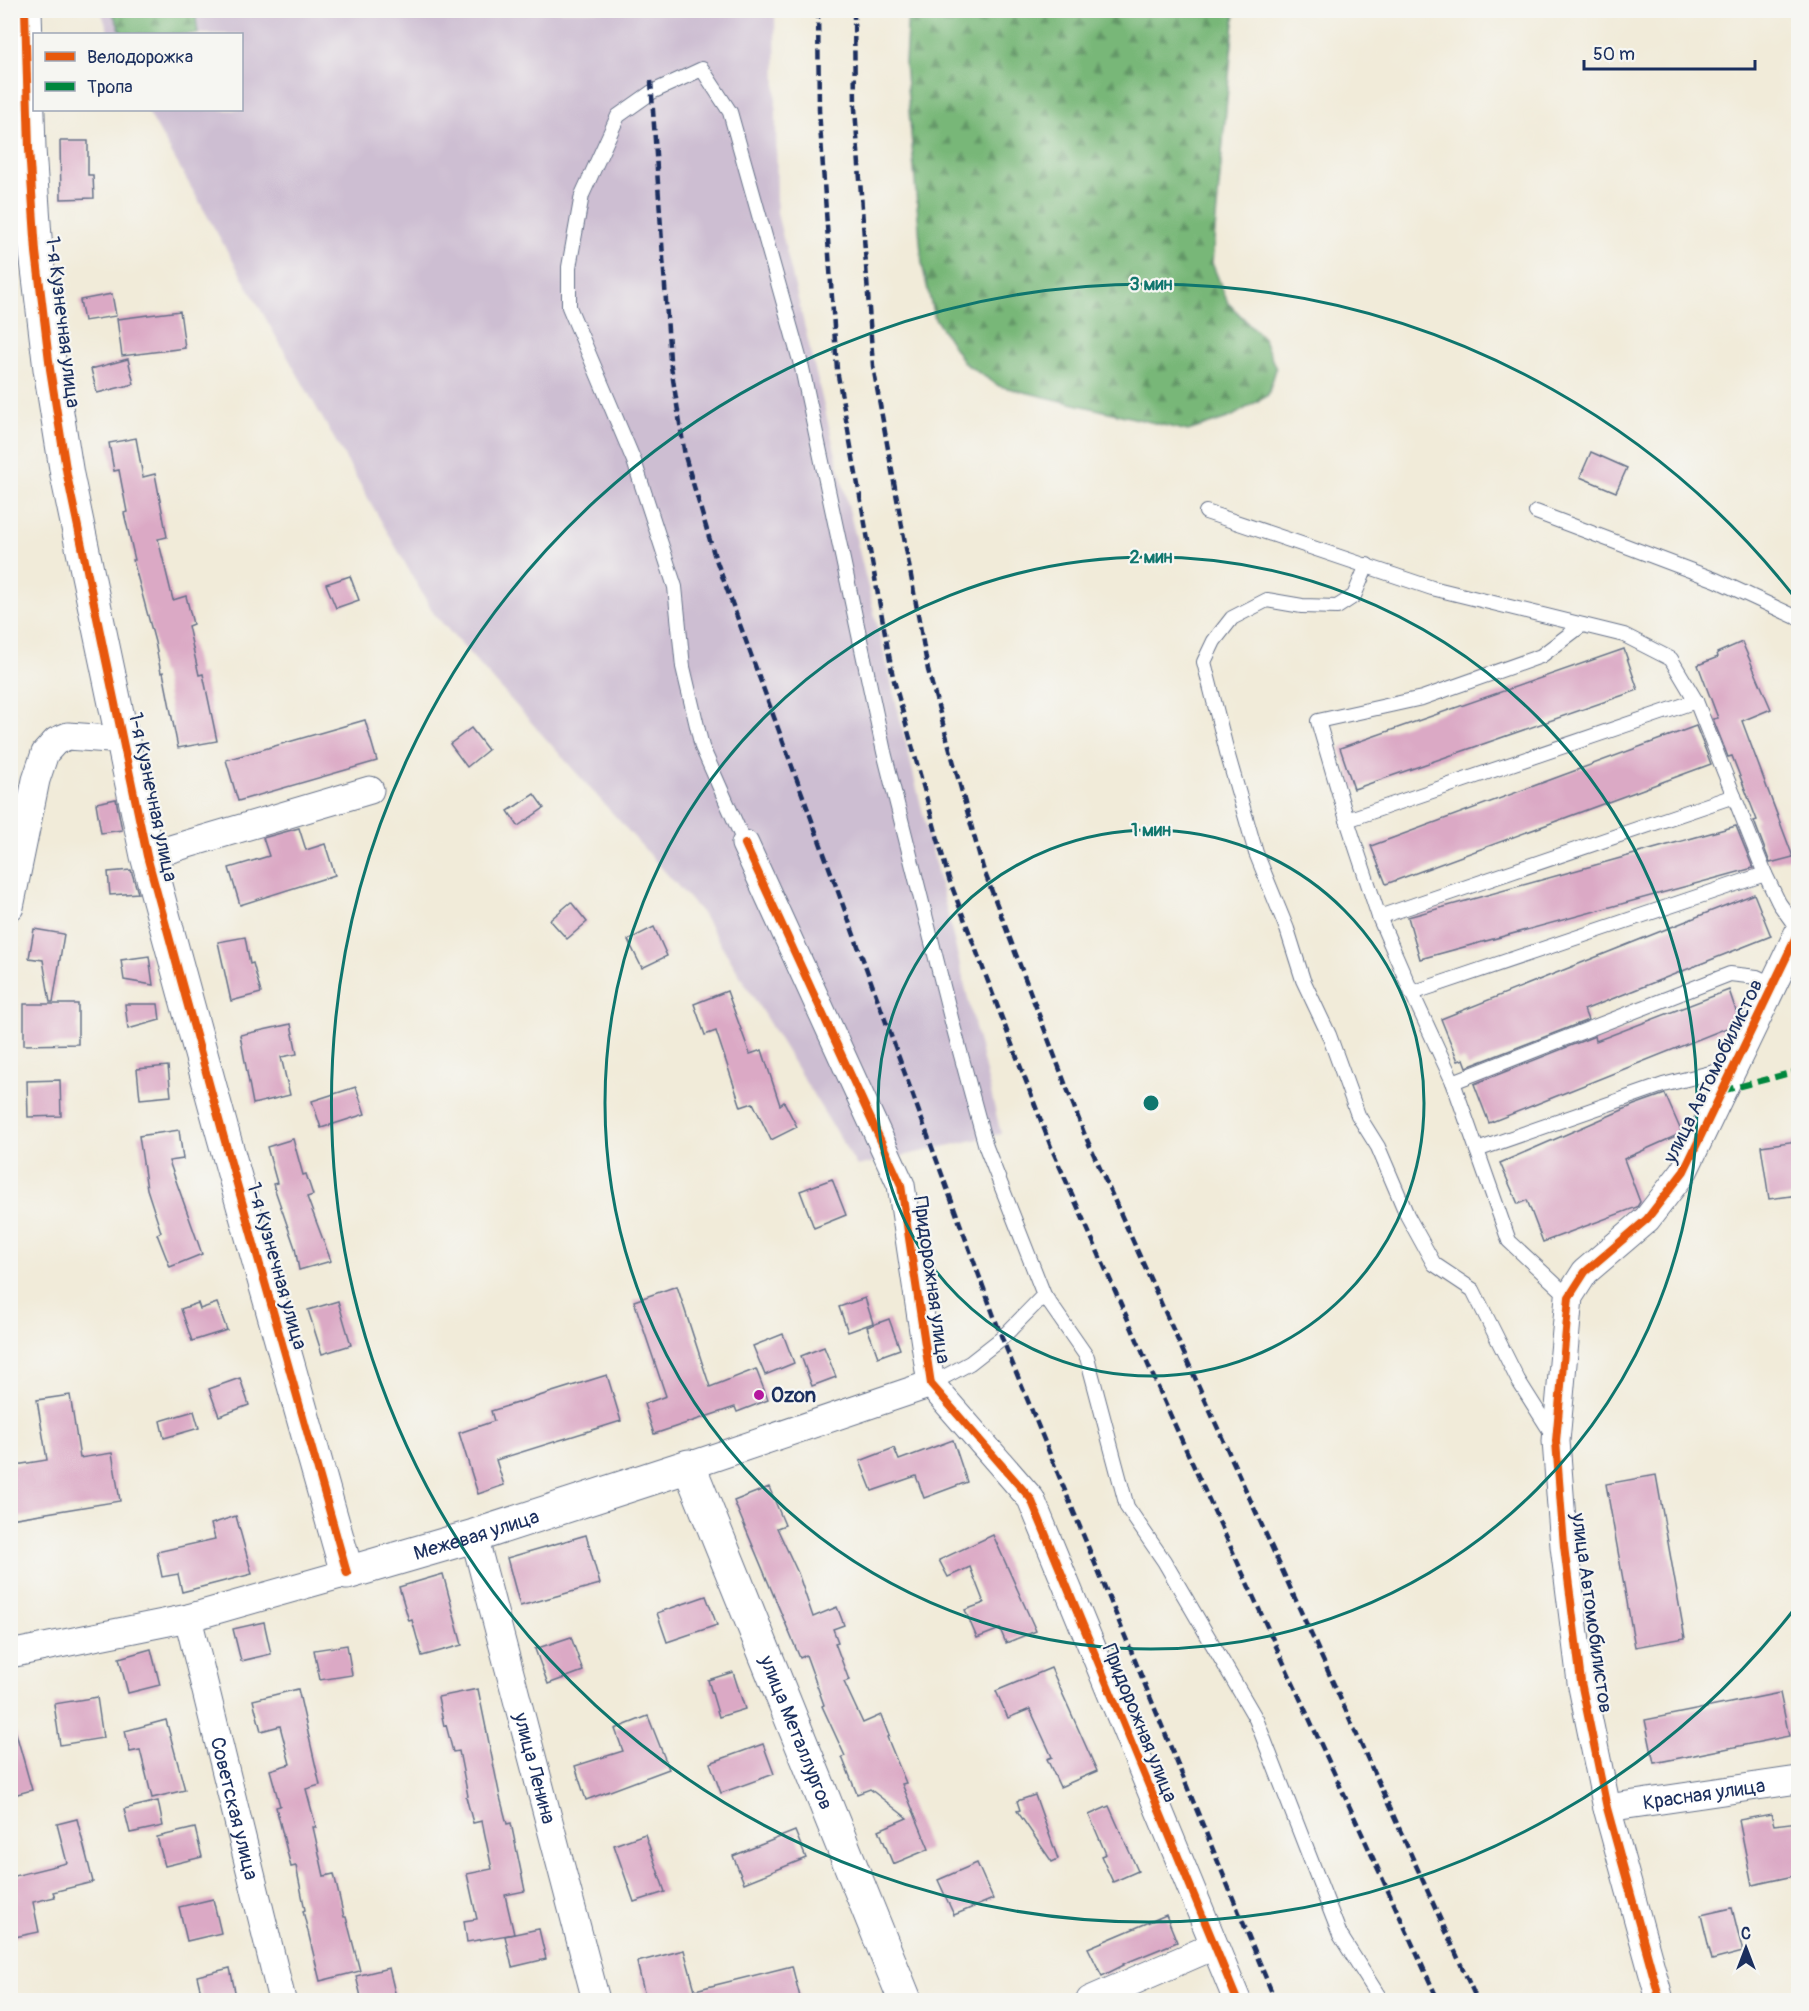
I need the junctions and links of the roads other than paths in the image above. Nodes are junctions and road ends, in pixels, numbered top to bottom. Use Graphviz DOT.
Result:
graph roads {
  1 [pos="25,10"];
  2 [pos="1206,512"];
  3 [pos="1536,512"];
  4 [pos="1367,565"];
  5 [pos="1798,618"];
  6 [pos="1582,626"];
  7 [pos="1696,701"];
  8 [pos="123,740"];
  9 [pos="370,790"];
  10 [pos="1734,796"];
  11 [pos="1347,820"];
  12 [pos="745,844"];
  13 [pos="147,855"];
  14 [pos="1765,874"];
  15 [pos="10,907"];
  16 [pos="1379,917"];
  17 [pos="1798,924"];
  18 [pos="1798,933"];
  19 [pos="1774,985"];
  20 [pos="1412,993"];
  21 [pos="1734,1067"];
  22 [pos="1453,1082"];
  23 [pos="1477,1150"];
  24 [pos="1044,1295"];
  25 [pos="1569,1297"];
  26 [pos="931,1384"];
  27 [pos="1556,1441"];
  28 [pos="689,1466"];
  29 [pos="474,1536"];
  30 [pos="347,1573"];
  31 [pos="189,1618"];
  32 [pos="10,1654"];
  33 [pos="1798,1780"];
  34 [pos="1607,1808"];
  35 [pos="1214,1946"];
  36 [pos="282,2001"];
  37 [pos="596,2001"];
  38 [pos="905,2001"];
  39 [pos="1090,2001"];
  40 [pos="1237,2001"];
  41 [pos="1381,2001"];
  42 [pos="1660,2001"];
  1 -- 8 [label="street, 1-я Кузнечная улица"];
  2 -- 4 [label="lane"];
  3 -- 5 [label="lane"];
  4 -- 6 [label="lane"];
  4 -- 27 [label="lane"];
  6 -- 7 [label="lane"];
  6 -- 11 [label="lane"];
  7 -- 10 [label="lane"];
  7 -- 11 [label="lane"];
  8 -- 13 [label="street, 1-я Кузнечная улица"];
  8 -- 15 [label="street"];
  9 -- 13 [label="street"];
  10 -- 14 [label="lane"];
  10 -- 16 [label="lane"];
  11 -- 16 [label="lane"];
  12 -- 24 [label="lane"];
  12 -- 26 [label="street, Придорожная улица"];
  13 -- 30 [label="street, 1-я Кузнечная улица"];
  14 -- 17 [label="lane"];
  14 -- 20 [label="lane"];
  16 -- 20 [label="lane"];
  18 -- 19 [label="street, улица Автомобилистов"];
  19 -- 21 [label="street, улица Автомобилистов"];
  19 -- 22 [label="lane"];
  20 -- 22 [label="lane"];
  21 -- 23 [label="lane"];
  21 -- 25 [label="street, улица Автомобилистов"];
  22 -- 23 [label="lane"];
  23 -- 25 [label="lane"];
  24 -- 26 [label="lane"];
  24 -- 41 [label="lane"];
  25 -- 27 [label="street, улица Автомобилистов"];
  26 -- 28 [label="street, Межевая улица"];
  26 -- 35 [label="street, Придорожная улица"];
  27 -- 34 [label="street, улица Автомобилистов"];
  28 -- 29 [label="street, Межевая улица"];
  28 -- 38 [label="street, улица Металлургов"];
  29 -- 30 [label="street, Межевая улица"];
  29 -- 37 [label="street, улица Ленина"];
  30 -- 31 [label="street, Межевая улица"];
  31 -- 32 [label="street, Межевая улица"];
  31 -- 36 [label="street, Советская улица"];
  33 -- 34 [label="street, Красная улица"];
  34 -- 42 [label="street, улица Автомобилистов"];
  35 -- 39 [label="street"];
  35 -- 40 [label="street, Придорожная улица"];
}
